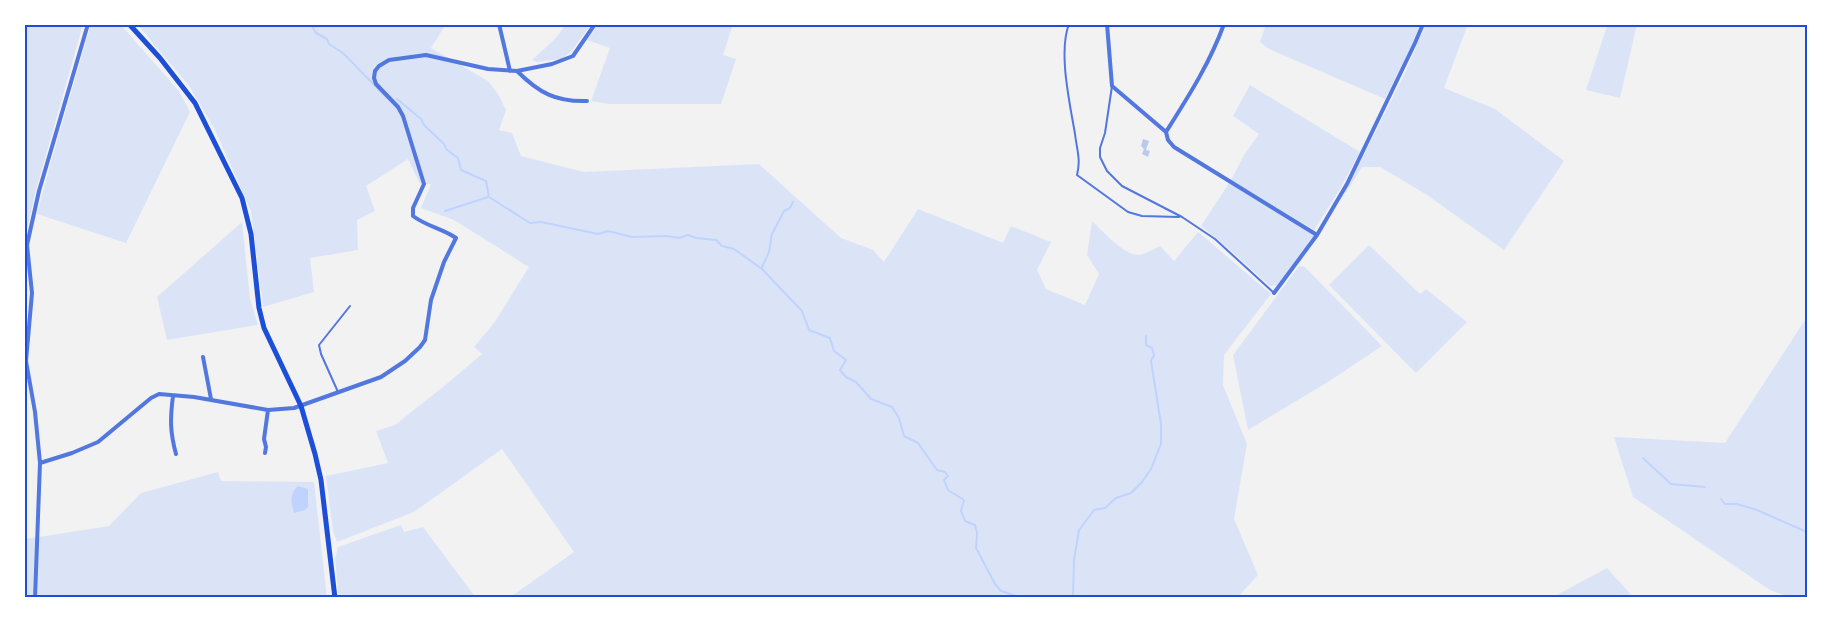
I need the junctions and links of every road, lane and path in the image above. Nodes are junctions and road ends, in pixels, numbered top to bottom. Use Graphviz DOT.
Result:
graph roads {
  1 [pos="88,24"];
  2 [pos="129,24"];
  3 [pos="499,24"];
  4 [pos="595,24"];
  5 [pos="1068,24"];
  6 [pos="1107,24"];
  7 [pos="1224,24"];
  8 [pos="1423,24"];
  9 [pos="510,71"];
  10 [pos="518,71"];
  11 [pos="1112,86"];
  12 [pos="588,101"];
  13 [pos="1166,132"];
  14 [pos="1182,217"];
  15 [pos="1317,235"];
  16 [pos="1274,293"];
  17 [pos="30,305"];
  18 [pos="350,306"];
  19 [pos="24,309"];
  20 [pos="203,357"];
  21 [pos="338,392"];
  22 [pos="174,396"];
  23 [pos="211,399"];
  24 [pos="301,406"];
  25 [pos="268,410"];
  26 [pos="266,453"];
  27 [pos="176,454"];
  28 [pos="40,463"];
  29 [pos="35,598"];
  30 [pos="334,598"];
  1 -- 17 [label="street"];
  2 -- 24 [label="main road"];
  3 -- 9 [label="street"];
  4 -- 10 [label="street"];
  5 -- 14 [label="lane"];
  6 -- 11 [label="street"];
  7 -- 13 [label="street"];
  8 -- 15 [label="street"];
  9 -- 10 [label="street"];
  9 -- 21 [label="street"];
  10 -- 12 [label="street"];
  11 -- 13 [label="street"];
  11 -- 14 [label="lane"];
  13 -- 15 [label="street"];
  14 -- 16 [label="lane"];
  15 -- 16 [label="street"];
  17 -- 19 [label="street"];
  17 -- 28 [label="street"];
  18 -- 21 [label="lane"];
  20 -- 23 [label="street"];
  21 -- 24 [label="street"];
  22 -- 23 [label="street"];
  22 -- 27 [label="street"];
  22 -- 28 [label="street"];
  23 -- 25 [label="street"];
  24 -- 25 [label="street"];
  24 -- 30 [label="main road"];
  25 -- 26 [label="street"];
  28 -- 29 [label="street"];
}
